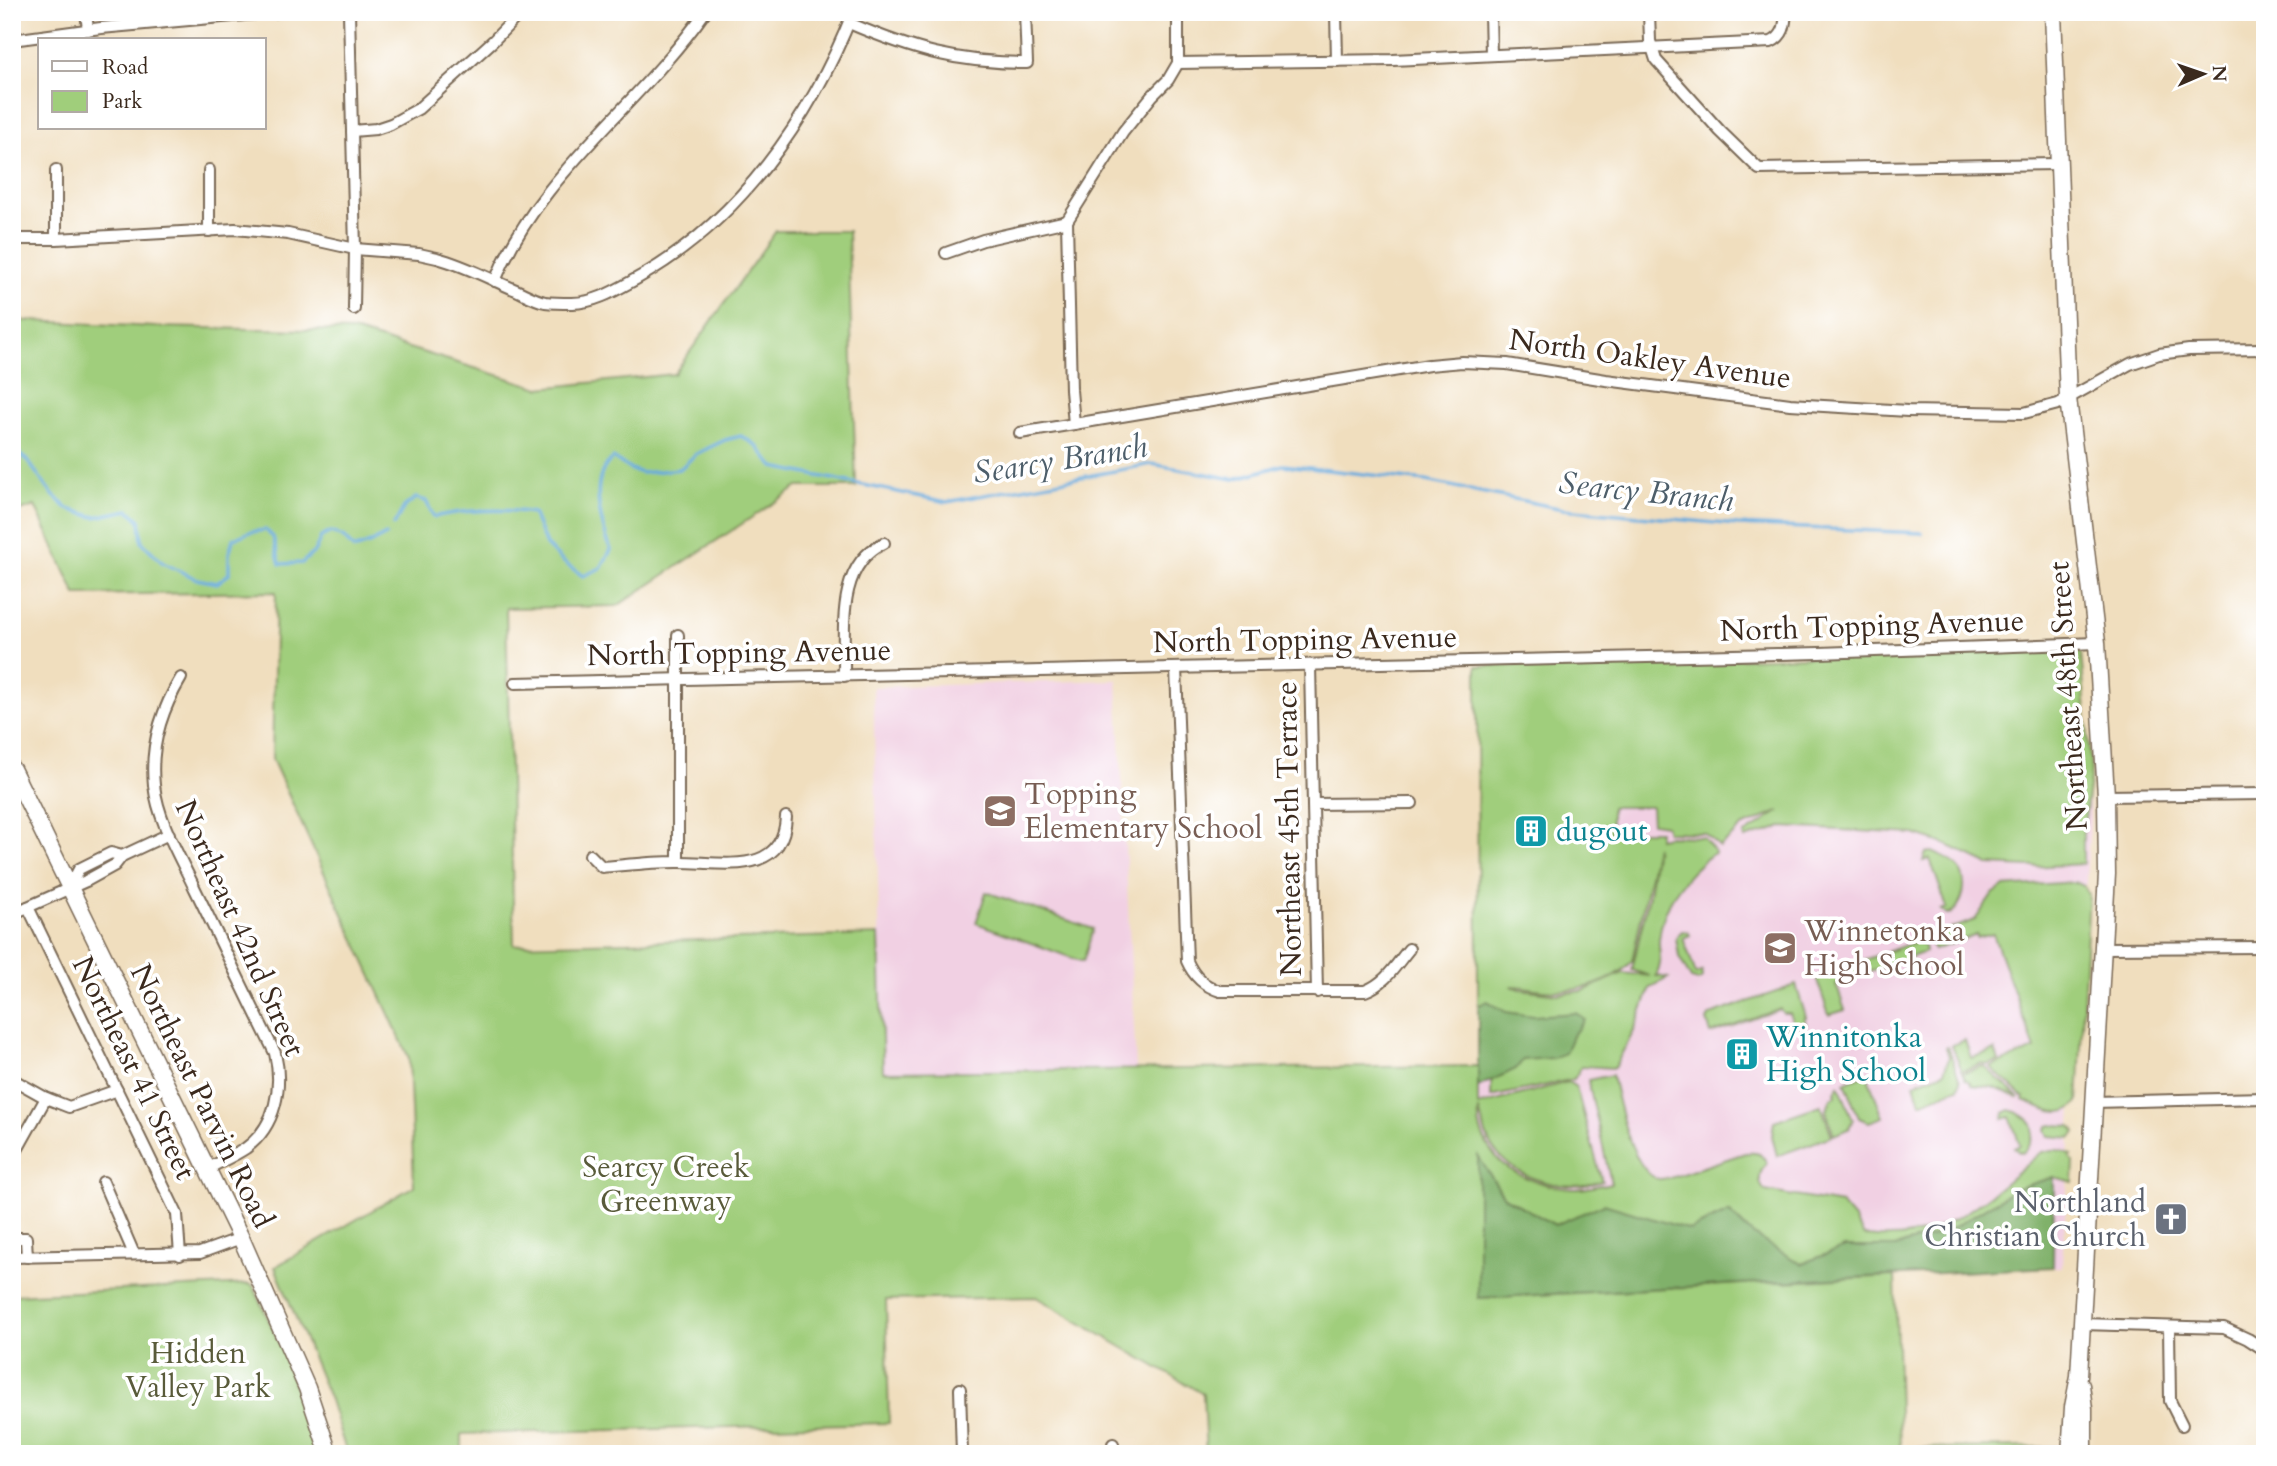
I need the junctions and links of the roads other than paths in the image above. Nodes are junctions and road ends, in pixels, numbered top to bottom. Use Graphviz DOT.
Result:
graph roads {
  1 [pos="86,12"];
  2 [pos="278,12"];
  3 [pos="349,12"];
  4 [pos="521,12"];
  5 [pos="705,12"];
  6 [pos="1025,12"];
  7 [pos="1178,12"];
  8 [pos="1336,12"];
  9 [pos="1490,12"];
  10 [pos="1649,12"];
  11 [pos="1786,12"];
  12 [pos="2053,12"];
  13 [pos="851,18"];
  14 [pos="88,30"];
  15 [pos="12,40"];
  16 [pos="1653,49"];
  17 [pos="1491,55"];
  18 [pos="1337,61"];
  19 [pos="1178,63"];
  20 [pos="352,131"];
  21 [pos="2058,164"];
  22 [pos="56,170"];
  23 [pos="209,170"];
  24 [pos="1068,221"];
  25 [pos="209,231"];
  26 [pos="12,239"];
  27 [pos="56,239"];
  28 [pos="355,249"];
  29 [pos="946,253"];
  30 [pos="495,281"];
  31 [pos="354,310"];
  32 [pos="2265,349"];
  33 [pos="2068,398"];
  34 [pos="1074,424"];
  35 [pos="1020,433"];
  36 [pos="884,543"];
  37 [pos="678,635"];
  38 [pos="2097,643"];
  39 [pos="1310,664"];
  40 [pos="1177,668"];
  41 [pos="844,676"];
  42 [pos="181,678"];
  43 [pos="677,680"];
  44 [pos="515,683"];
  45 [pos="12,769"];
  46 [pos="2265,794"];
  47 [pos="2106,796"];
  48 [pos="1412,803"];
  49 [pos="1313,804"];
  50 [pos="786,817"];
  51 [pos="169,834"];
  52 [pos="590,855"];
  53 [pos="678,862"];
  54 [pos="69,888"];
  55 [pos="28,906"];
  56 [pos="12,914"];
  57 [pos="2265,947"];
  58 [pos="1409,948"];
  59 [pos="2102,948"];
  60 [pos="1317,992"];
  61 [pos="12,1079"];
  62 [pos="117,1090"];
  63 [pos="46,1098"];
  64 [pos="2265,1098"];
  65 [pos="2093,1102"];
  66 [pos="13,1157"];
  67 [pos="207,1169"];
  68 [pos="103,1182"];
  69 [pos="12,1238"];
  70 [pos="241,1238"];
  71 [pos="134,1254"];
  72 [pos="180,1255"];
  73 [pos="12,1257"];
  74 [pos="27,1257"];
  75 [pos="2081,1324"];
  76 [pos="2169,1327"];
  77 [pos="2265,1350"];
  78 [pos="2079,1376"];
  79 [pos="960,1389"];
  80 [pos="2182,1425"];
  81 [pos="328,1454"];
  82 [pos="962,1454"];
  83 [pos="2070,1454"];
  84 [pos="2084,1454"];
  1 -- 14 [label="street"];
  2 -- 14 [label="street"];
  3 -- 20 [label="street"];
  4 -- 20 [label="street"];
  5 -- 30 [label="street"];
  6 -- 13 [label="street"];
  7 -- 19 [label="street"];
  8 -- 18 [label="street"];
  9 -- 17 [label="street"];
  10 -- 16 [label="street"];
  11 -- 16 [label="street"];
  12 -- 21 [label="street, Northeast 48th Street"];
  13 -- 30 [label="street"];
  14 -- 15 [label="street"];
  16 -- 17 [label="street"];
  16 -- 21 [label="street"];
  17 -- 18 [label="street"];
  18 -- 19 [label="street"];
  19 -- 24 [label="street"];
  20 -- 28 [label="street"];
  21 -- 33 [label="street, Northeast 48th Street"];
  22 -- 27 [label="street"];
  23 -- 25 [label="street"];
  24 -- 29 [label="street"];
  24 -- 34 [label="street"];
  25 -- 27 [label="street"];
  25 -- 28 [label="street"];
  26 -- 27 [label="street"];
  28 -- 30 [label="street"];
  28 -- 31 [label="street"];
  32 -- 33 [label="street, North Oakley Avenue"];
  33 -- 34 [label="street, North Oakley Avenue"];
  33 -- 38 [label="street, Northeast 48th Street"];
  34 -- 35 [label="street, North Oakley Avenue"];
  36 -- 41 [label="street"];
  37 -- 43 [label="street"];
  38 -- 39 [label="street, North Topping Avenue"];
  38 -- 47 [label="street, Northeast 48th Street"];
  39 -- 40 [label="street, North Topping Avenue"];
  39 -- 49 [label="street, Northeast 45th Terrace"];
  40 -- 41 [label="street, North Topping Avenue"];
  40 -- 60 [label="street"];
  41 -- 43 [label="street, North Topping Avenue"];
  42 -- 51 [label="street, Northeast 42nd Street"];
  43 -- 44 [label="street, North Topping Avenue"];
  43 -- 53 [label="street"];
  45 -- 54 [label="street, Northeast Parvin Road"];
  46 -- 47 [label="street"];
  47 -- 59 [label="street, Northeast 48th Street"];
  48 -- 49 [label="street"];
  49 -- 60 [label="street, Northeast 45th Terrace"];
  50 -- 53 [label="street"];
  51 -- 54 [label="street"];
  51 -- 67 [label="street, Northeast 42nd Street"];
  52 -- 53 [label="street"];
  54 -- 55 [label="street"];
  54 -- 67 [label="street, Northeast Parvin Road"];
  55 -- 56 [label="street"];
  55 -- 62 [label="street, Northeast 41 Street"];
  57 -- 59 [label="street"];
  58 -- 60 [label="street"];
  59 -- 65 [label="street, Northeast 48th Street"];
  61 -- 63 [label="street"];
  62 -- 63 [label="street"];
  62 -- 72 [label="street, Northeast 41 Street"];
  63 -- 66 [label="street"];
  64 -- 65 [label="street"];
  65 -- 75 [label="street, Northeast 48th Street"];
  67 -- 70 [label="street, Northeast Parvin Road"];
  68 -- 71 [label="street"];
  69 -- 74 [label="street"];
  70 -- 72 [label="street"];
  70 -- 81 [label="street, Northeast Parvin Road"];
  71 -- 72 [label="street"];
  71 -- 74 [label="street"];
  73 -- 74 [label="street"];
  75 -- 76 [label="street"];
  75 -- 78 [label="street, Northeast 48th Street"];
  76 -- 77 [label="street"];
  76 -- 80 [label="street"];
  78 -- 83 [label="street, Northeast 48th Street"];
  78 -- 84 [label="street, Northeast 48th Street"];
  79 -- 82 [label="street"];
}
